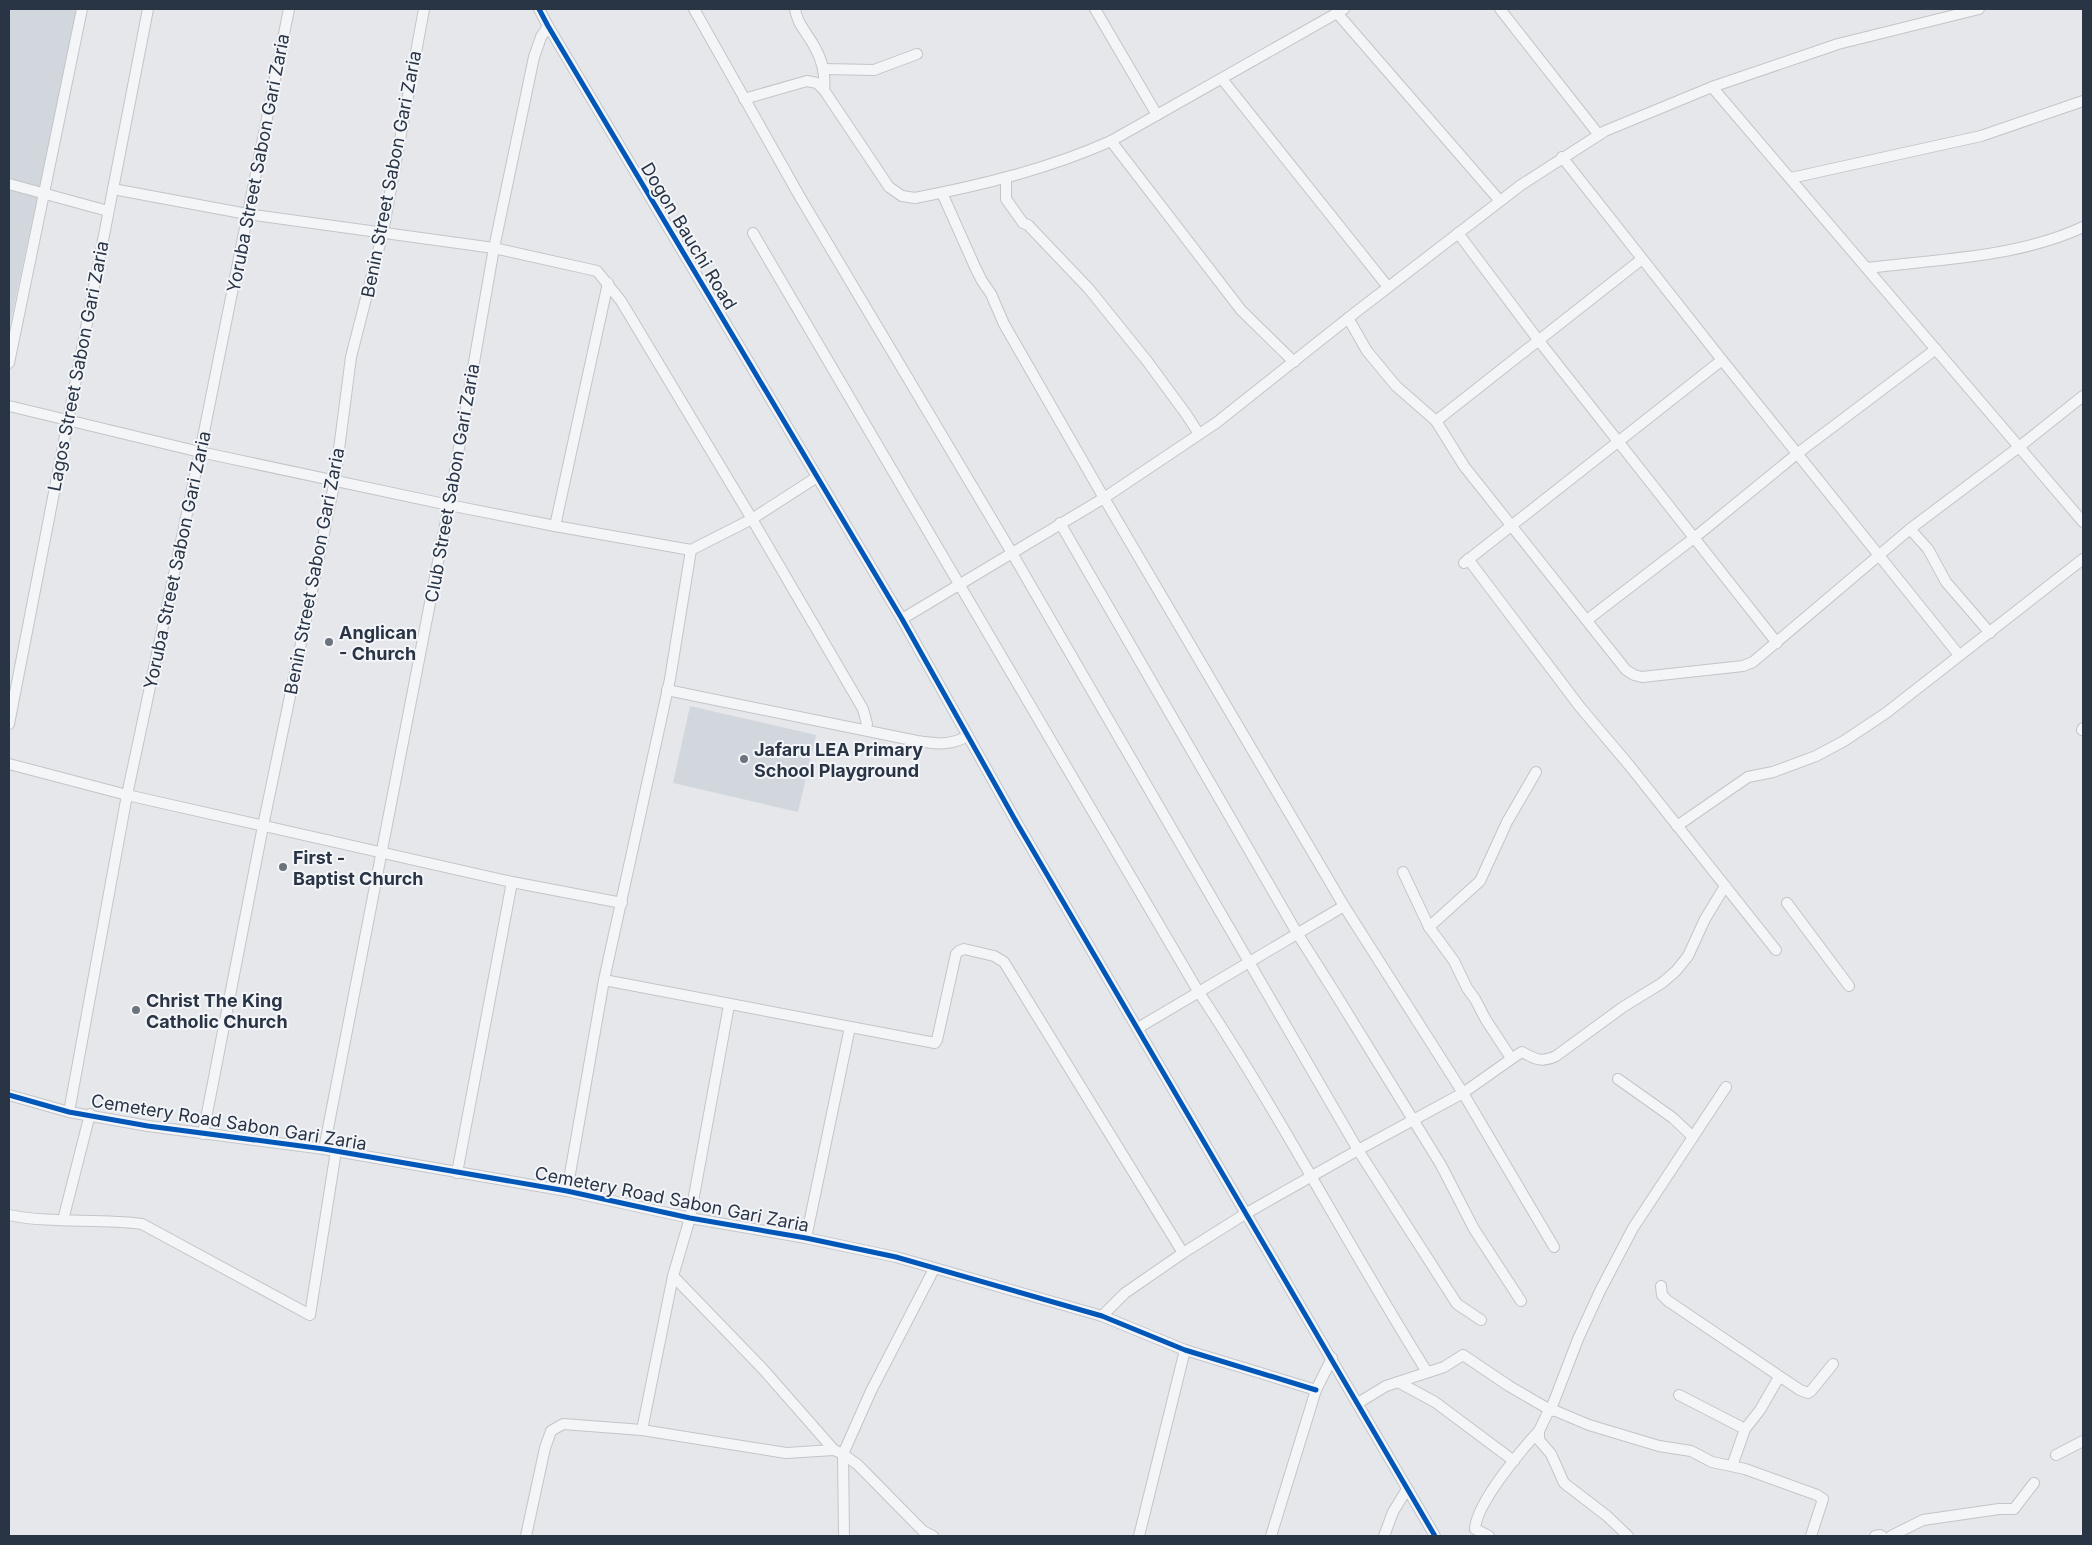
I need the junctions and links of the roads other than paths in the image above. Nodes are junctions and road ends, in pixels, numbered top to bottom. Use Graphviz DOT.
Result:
graph roads {
  1 [pos="82,9"];
  2 [pos="148,9"];
  3 [pos="289,9"];
  4 [pos="424,9"];
  5 [pos="539,9"];
  6 [pos="694,9"];
  7 [pos="795,9"];
  8 [pos="1095,9"];
  9 [pos="1500,9"];
  10 [pos="1979,9"];
  11 [pos="1340,11"];
  12 [pos="548,26"];
  13 [pos="917,54"];
  14 [pos="824,69"];
  15 [pos="1222,79"];
  16 [pos="1712,87"];
  17 [pos="824,90"];
  18 [pos="744,99"];
  19 [pos="2083,101"];
  20 [pos="1157,115"];
  21 [pos="1599,135"];
  22 [pos="1111,141"];
  23 [pos="1562,157"];
  24 [pos="1790,178"];
  25 [pos="1006,179"];
  26 [pos="9,184"];
  27 [pos="112,189"];
  28 [pos="45,192"];
  29 [pos="942,193"];
  30 [pos="1500,201"];
  31 [pos="108,211"];
  32 [pos="247,214"];
  33 [pos="2083,227"];
  34 [pos="383,232"];
  35 [pos="753,233"];
  36 [pos="1458,233"];
  37 [pos="494,248"];
  38 [pos="1642,259"];
  39 [pos="1867,268"];
  40 [pos="608,283"];
  41 [pos="1388,287"];
  42 [pos="1348,318"];
  43 [pos="1539,341"];
  44 [pos="1936,349"];
  45 [pos="1722,360"];
  46 [pos="1294,362"];
  47 [pos="9,363"];
  48 [pos="2083,396"];
  49 [pos="9,406"];
  50 [pos="68,419"];
  51 [pos="1436,421"];
  52 [pos="1199,434"];
  53 [pos="1620,442"];
  54 [pos="2019,447"];
  55 [pos="200,452"];
  56 [pos="1798,453"];
  57 [pos="817,477"];
  58 [pos="335,480"];
  59 [pos="1104,498"];
  60 [pos="449,505"];
  61 [pos="752,519"];
  62 [pos="2083,522"];
  63 [pos="1060,523"];
  64 [pos="555,526"];
  65 [pos="1512,526"];
  66 [pos="1910,529"];
  67 [pos="1694,538"];
  68 [pos="691,550"];
  69 [pos="1012,553"];
  70 [pos="1880,555"];
  71 [pos="2083,559"];
  72 [pos="959,585"];
  73 [pos="902,620"];
  74 [pos="1587,620"];
  75 [pos="1990,633"];
  76 [pos="1777,644"];
  77 [pos="1959,655"];
  78 [pos="668,690"];
  79 [pos="9,724"];
  80 [pos="864,730"];
  81 [pos="968,736"];
  82 [pos="9,764"];
  83 [pos="1536,772"];
  84 [pos="126,795"];
  85 [pos="263,826"];
  86 [pos="1677,826"];
  87 [pos="381,852"];
  88 [pos="1403,872"];
  89 [pos="512,882"];
  90 [pos="1725,886"];
  91 [pos="622,903"];
  92 [pos="1787,903"];
  93 [pos="1344,906"];
  94 [pos="1429,927"];
  95 [pos="1297,933"];
  96 [pos="1776,950"];
  97 [pos="1248,962"];
  98 [pos="604,980"];
  99 [pos="1849,986"];
  100 [pos="1198,991"];
  101 [pos="729,1005"];
  102 [pos="850,1027"];
  103 [pos="1138,1028"];
  104 [pos="1511,1058"];
  105 [pos="1618,1080"];
  106 [pos="1726,1086"];
  107 [pos="1463,1093"];
  108 [pos="9,1095"];
  109 [pos="69,1112"];
  110 [pos="90,1114"];
  111 [pos="1412,1120"];
  112 [pos="203,1134"];
  113 [pos="1693,1137"];
  114 [pos="324,1148"];
  115 [pos="1358,1150"];
  116 [pos="336,1151"];
  117 [pos="457,1173"];
  118 [pos="1310,1177"];
  119 [pos="567,1191"];
  120 [pos="1245,1214"];
  121 [pos="9,1215"];
  122 [pos="690,1218"];
  123 [pos="63,1220"];
  124 [pos="806,1238"];
  125 [pos="1554,1247"];
  126 [pos="1183,1253"];
  127 [pos="934,1269"];
  128 [pos="673,1276"];
  129 [pos="1661,1286"];
  130 [pos="1522,1301"];
  131 [pos="1102,1316"];
  132 [pos="1481,1320"];
  133 [pos="1186,1350"];
  134 [pos="1332,1358"];
  135 [pos="1833,1364"];
  136 [pos="1427,1372"];
  137 [pos="1779,1377"];
  138 [pos="1398,1382"];
  139 [pos="1316,1390"];
  140 [pos="1679,1395"];
  141 [pos="1358,1403"];
  142 [pos="1550,1409"];
  143 [pos="1745,1428"];
  144 [pos="642,1430"];
  145 [pos="1539,1431"];
  146 [pos="2083,1441"];
  147 [pos="839,1452"];
  148 [pos="2056,1455"];
  149 [pos="1514,1461"];
  150 [pos="1732,1466"];
  151 [pos="2034,1483"];
  152 [pos="1407,1489"];
  153 [pos="1896,1535"];
  154 [pos="526,1536"];
  155 [pos="844,1536"];
  156 [pos="934,1536"];
  157 [pos="1139,1536"];
  158 [pos="1271,1536"];
  159 [pos="1384,1536"];
  160 [pos="1435,1536"];
  161 [pos="1490,1536"];
  162 [pos="1628,1536"];
  163 [pos="1811,1536"];
  164 [pos="1876,1536"];
  165 [pos="1882,1536"];
  1 -- 28 [label="street"];
  2 -- 27 [label="street, Lagos Street Sabon Gari Zaria"];
  3 -- 32 [label="street, Yoruba Street Sabon Gari Zaria"];
  4 -- 34 [label="street, Benin Street Sabon Gari Zaria"];
  5 -- 12 [label="street, Dogon Bauchi Road"];
  6 -- 18 [label="street"];
  7 -- 14 [label="street"];
  8 -- 20 [label="street"];
  9 -- 21 [label="street"];
  10 -- 16 [label="street"];
  11 -- 15 [label="street"];
  11 -- 30 [label="street"];
  12 -- 37 [label="street, Club Street Sabon Gari Zaria"];
  12 -- 57 [label="street, Dogon Bauchi Road"];
  13 -- 14 [label="street"];
  14 -- 17 [label="street"];
  15 -- 20 [label="street"];
  15 -- 41 [label="street"];
  16 -- 21 [label="street"];
  16 -- 24 [label="street"];
  17 -- 18 [label="street"];
  17 -- 29 [label="street"];
  18 -- 69 [label="street"];
  19 -- 24 [label="street"];
  20 -- 22 [label="street"];
  21 -- 23 [label="street"];
  22 -- 25 [label="street"];
  22 -- 46 [label="street"];
  23 -- 30 [label="street"];
  23 -- 38 [label="street"];
  24 -- 39 [label="street"];
  25 -- 29 [label="street"];
  25 -- 52 [label="street"];
  26 -- 28 [label="street"];
  27 -- 31 [label="street, Lagos Street Sabon Gari Zaria"];
  27 -- 32 [label="street"];
  28 -- 31 [label="street"];
  28 -- 47 [label="street"];
  29 -- 59 [label="street"];
  30 -- 36 [label="street"];
  31 -- 50 [label="street, Lagos Street Sabon Gari Zaria"];
  32 -- 34 [label="street"];
  32 -- 55 [label="street, Yoruba Street Sabon Gari Zaria"];
  33 -- 39 [label="street"];
  34 -- 37 [label="street"];
  34 -- 58 [label="street, Benin Street Sabon Gari Zaria"];
  35 -- 72 [label="street"];
  36 -- 41 [label="street"];
  36 -- 43 [label="street"];
  37 -- 40 [label="street"];
  37 -- 60 [label="street, Club Street Sabon Gari Zaria"];
  38 -- 43 [label="street"];
  38 -- 45 [label="street"];
  39 -- 44 [label="street"];
  40 -- 61 [label="street"];
  40 -- 64 [label="street"];
  41 -- 42 [label="street"];
  42 -- 46 [label="street"];
  42 -- 51 [label="street"];
  43 -- 51 [label="street"];
  43 -- 53 [label="street"];
  44 -- 54 [label="street"];
  44 -- 56 [label="street"];
  45 -- 53 [label="street"];
  45 -- 56 [label="street"];
  46 -- 52 [label="street"];
  48 -- 54 [label="street"];
  49 -- 50 [label="street"];
  50 -- 55 [label="street"];
  50 -- 79 [label="street, Lagos Street Sabon Gari Zaria"];
  51 -- 65 [label="street"];
  52 -- 59 [label="street"];
  53 -- 65 [label="street"];
  53 -- 67 [label="street"];
  54 -- 62 [label="street"];
  54 -- 66 [label="street"];
  55 -- 58 [label="street"];
  55 -- 84 [label="street, Yoruba Street Sabon Gari Zaria"];
  56 -- 67 [label="street"];
  56 -- 70 [label="street"];
  57 -- 61 [label="street"];
  57 -- 73 [label="street, Dogon Bauchi Road"];
  58 -- 60 [label="street"];
  58 -- 85 [label="street, Benin Street Sabon Gari Zaria"];
  59 -- 63 [label="street"];
  59 -- 93 [label="street"];
  60 -- 64 [label="street"];
  60 -- 87 [label="street, Club Street Sabon Gari Zaria"];
  61 -- 68 [label="street"];
  61 -- 80 [label="street"];
  63 -- 69 [label="street"];
  63 -- 95 [label="street"];
  64 -- 68 [label="street"];
  65 -- 74 [label="street"];
  65 -- 86 [label="street"];
  66 -- 70 [label="street"];
  66 -- 75 [label="street"];
  67 -- 74 [label="street"];
  67 -- 76 [label="street"];
  68 -- 78 [label="street"];
  69 -- 72 [label="street"];
  69 -- 97 [label="street"];
  70 -- 76 [label="street"];
  70 -- 77 [label="street"];
  71 -- 75 [label="street"];
  72 -- 73 [label="street"];
  72 -- 100 [label="street"];
  73 -- 81 [label="street, Dogon Bauchi Road"];
  74 -- 76 [label="street"];
  75 -- 77 [label="street"];
  77 -- 86 [label="street"];
  78 -- 80 [label="street"];
  78 -- 91 [label="street"];
  80 -- 81 [label="street"];
  81 -- 103 [label="street, Dogon Bauchi Road"];
  82 -- 84 [label="street"];
  83 -- 94 [label="street"];
  84 -- 85 [label="street"];
  84 -- 109 [label="street, Yoruba Street Sabon Gari Zaria"];
  85 -- 87 [label="street"];
  85 -- 112 [label="street, Benin Street Sabon Gari Zaria"];
  86 -- 90 [label="street"];
  87 -- 89 [label="street"];
  87 -- 114 [label="street, Club Street Sabon Gari Zaria"];
  88 -- 94 [label="street"];
  89 -- 91 [label="street"];
  89 -- 117 [label="street"];
  90 -- 96 [label="street"];
  90 -- 104 [label="street"];
  91 -- 98 [label="street"];
  92 -- 99 [label="street"];
  93 -- 95 [label="street"];
  93 -- 107 [label="street"];
  94 -- 104 [label="street"];
  95 -- 97 [label="street"];
  95 -- 111 [label="street"];
  97 -- 100 [label="street"];
  97 -- 115 [label="street"];
  98 -- 101 [label="street"];
  98 -- 119 [label="street"];
  100 -- 103 [label="street"];
  100 -- 118 [label="street"];
  101 -- 102 [label="street"];
  101 -- 122 [label="street"];
  102 -- 124 [label="street"];
  102 -- 126 [label="street"];
  103 -- 120 [label="street, Dogon Bauchi Road"];
  104 -- 107 [label="street"];
  105 -- 113 [label="street"];
  106 -- 113 [label="street"];
  107 -- 111 [label="street"];
  107 -- 125 [label="street"];
  108 -- 109 [label="street, Cemetery Road Sabon Gari Zaria"];
  109 -- 110 [label="street, Cemetery Road Sabon Gari Zaria"];
  110 -- 112 [label="street, Cemetery Road Sabon Gari Zaria"];
  110 -- 123 [label="street"];
  111 -- 115 [label="street"];
  111 -- 130 [label="street"];
  112 -- 114 [label="street, Cemetery Road Sabon Gari Zaria"];
  113 -- 142 [label="street"];
  114 -- 116 [label="street, Cemetery Road Sabon Gari Zaria"];
  115 -- 118 [label="street"];
  115 -- 132 [label="street"];
  116 -- 117 [label="street, Cemetery Road Sabon Gari Zaria"];
  116 -- 123 [label="street"];
  117 -- 119 [label="street, Cemetery Road Sabon Gari Zaria"];
  118 -- 120 [label="street"];
  118 -- 136 [label="street"];
  119 -- 122 [label="street, Cemetery Road Sabon Gari Zaria"];
  120 -- 126 [label="street"];
  120 -- 134 [label="street, Dogon Bauchi Road"];
  121 -- 123 [label="street"];
  122 -- 124 [label="street, Cemetery Road Sabon Gari Zaria"];
  122 -- 128 [label="street"];
  124 -- 127 [label="street, Cemetery Road Sabon Gari Zaria"];
  126 -- 131 [label="street"];
  127 -- 131 [label="street, Cemetery Road Sabon Gari Zaria"];
  127 -- 147 [label="street"];
  128 -- 144 [label="street"];
  128 -- 147 [label="street"];
  129 -- 137 [label="street"];
  131 -- 133 [label="street, Cemetery Road Sabon Gari Zaria"];
  133 -- 139 [label="street, Cemetery Road Sabon Gari Zaria"];
  133 -- 157 [label="street"];
  134 -- 139 [label="street"];
  134 -- 141 [label="street, Dogon Bauchi Road"];
  135 -- 137 [label="street"];
  136 -- 138 [label="street"];
  136 -- 142 [label="street"];
  137 -- 143 [label="street"];
  138 -- 141 [label="street"];
  138 -- 149 [label="street"];
  139 -- 158 [label="street"];
  140 -- 143 [label="street"];
  141 -- 152 [label="street, Dogon Bauchi Road"];
  142 -- 145 [label="street"];
  142 -- 150 [label="street"];
  143 -- 150 [label="street"];
  144 -- 147 [label="street"];
  144 -- 154 [label="street"];
  145 -- 149 [label="street"];
  145 -- 162 [label="street"];
  146 -- 148 [label="street"];
  147 -- 155 [label="street"];
  147 -- 156 [label="street"];
  149 -- 161 [label="street"];
  150 -- 163 [label="street"];
  151 -- 153 [label="street"];
  152 -- 159 [label="street"];
  152 -- 160 [label="street, Dogon Bauchi Road"];
  164 -- 165 [label="street"];
}
